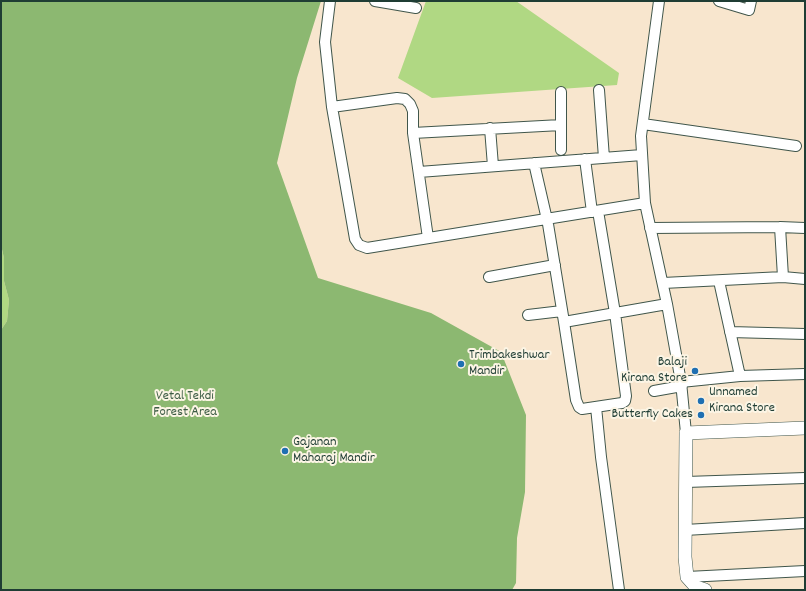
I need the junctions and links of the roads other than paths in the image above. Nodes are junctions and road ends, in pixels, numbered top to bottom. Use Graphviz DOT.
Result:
graph roads {
  1 [pos="330,1"];
  2 [pos="375,1"];
  3 [pos="659,1"];
  4 [pos="719,1"];
  5 [pos="752,1"];
  6 [pos="385,2"];
  7 [pos="406,4"];
  8 [pos="416,8"];
  9 [pos="599,90"];
  10 [pos="561,92"];
  11 [pos="332,107"];
  12 [pos="561,124"];
  13 [pos="643,124"];
  14 [pos="490,128"];
  15 [pos="414,133"];
  16 [pos="796,146"];
  17 [pos="561,150"];
  18 [pos="642,155"];
  19 [pos="604,158"];
  20 [pos="585,159"];
  21 [pos="534,163"];
  22 [pos="493,166"];
  23 [pos="419,172"];
  24 [pos="646,203"];
  25 [pos="595,211"];
  26 [pos="547,218"];
  27 [pos="780,227"];
  28 [pos="650,228"];
  29 [pos="805,228"];
  30 [pos="428,238"];
  31 [pos="555,265"];
  32 [pos="489,277"];
  33 [pos="783,277"];
  34 [pos="805,279"];
  35 [pos="719,281"];
  36 [pos="662,283"];
  37 [pos="667,304"];
  38 [pos="562,311"];
  39 [pos="615,313"];
  40 [pos="528,316"];
  41 [pos="564,322"];
  42 [pos="730,332"];
  43 [pos="805,334"];
  44 [pos="805,374"];
  45 [pos="740,376"];
  46 [pos="681,384"];
  47 [pos="654,391"];
  48 [pos="596,407"];
  49 [pos="805,428"];
  50 [pos="686,433"];
  51 [pos="805,478"];
  52 [pos="686,482"];
  53 [pos="805,523"];
  54 [pos="685,530"];
  55 [pos="805,571"];
  56 [pos="687,577"];
  57 [pos="619,590"];
  58 [pos="705,590"];
  1 -- 11 [label="street"];
  2 -- 6 [label="street"];
  3 -- 13 [label="street"];
  4 -- 5 [label="street"];
  6 -- 7 [label="street"];
  7 -- 8 [label="street"];
  9 -- 19 [label="street"];
  10 -- 12 [label="street"];
  11 -- 15 [label="street"];
  11 -- 30 [label="street"];
  12 -- 14 [label="street"];
  12 -- 17 [label="street"];
  13 -- 16 [label="street"];
  13 -- 18 [label="street"];
  14 -- 15 [label="street"];
  14 -- 22 [label="street"];
  15 -- 23 [label="street"];
  18 -- 19 [label="street"];
  18 -- 24 [label="street"];
  19 -- 20 [label="street"];
  20 -- 21 [label="street"];
  20 -- 25 [label="street"];
  21 -- 22 [label="street"];
  21 -- 26 [label="street"];
  22 -- 23 [label="street"];
  23 -- 30 [label="street"];
  24 -- 25 [label="street"];
  24 -- 28 [label="street"];
  25 -- 26 [label="street"];
  25 -- 39 [label="street"];
  26 -- 30 [label="street"];
  26 -- 31 [label="street"];
  27 -- 28 [label="street"];
  27 -- 29 [label="street"];
  27 -- 33 [label="street"];
  28 -- 36 [label="street"];
  31 -- 32 [label="street"];
  31 -- 38 [label="street"];
  33 -- 34 [label="street"];
  33 -- 35 [label="street"];
  35 -- 36 [label="street"];
  35 -- 42 [label="street"];
  36 -- 37 [label="street"];
  37 -- 39 [label="street"];
  37 -- 46 [label="street"];
  38 -- 40 [label="street"];
  38 -- 41 [label="street"];
  39 -- 41 [label="street"];
  39 -- 48 [label="street"];
  41 -- 48 [label="street"];
  42 -- 43 [label="street"];
  42 -- 45 [label="street"];
  44 -- 45 [label="street"];
  45 -- 46 [label="street"];
  46 -- 47 [label="street"];
  46 -- 50 [label="street"];
  48 -- 57 [label="street"];
  49 -- 50 [label="street"];
  50 -- 52 [label="street"];
  51 -- 52 [label="street"];
  52 -- 54 [label="street"];
  53 -- 54 [label="street"];
  54 -- 56 [label="street"];
  55 -- 56 [label="street"];
  56 -- 58 [label="street"];
}
